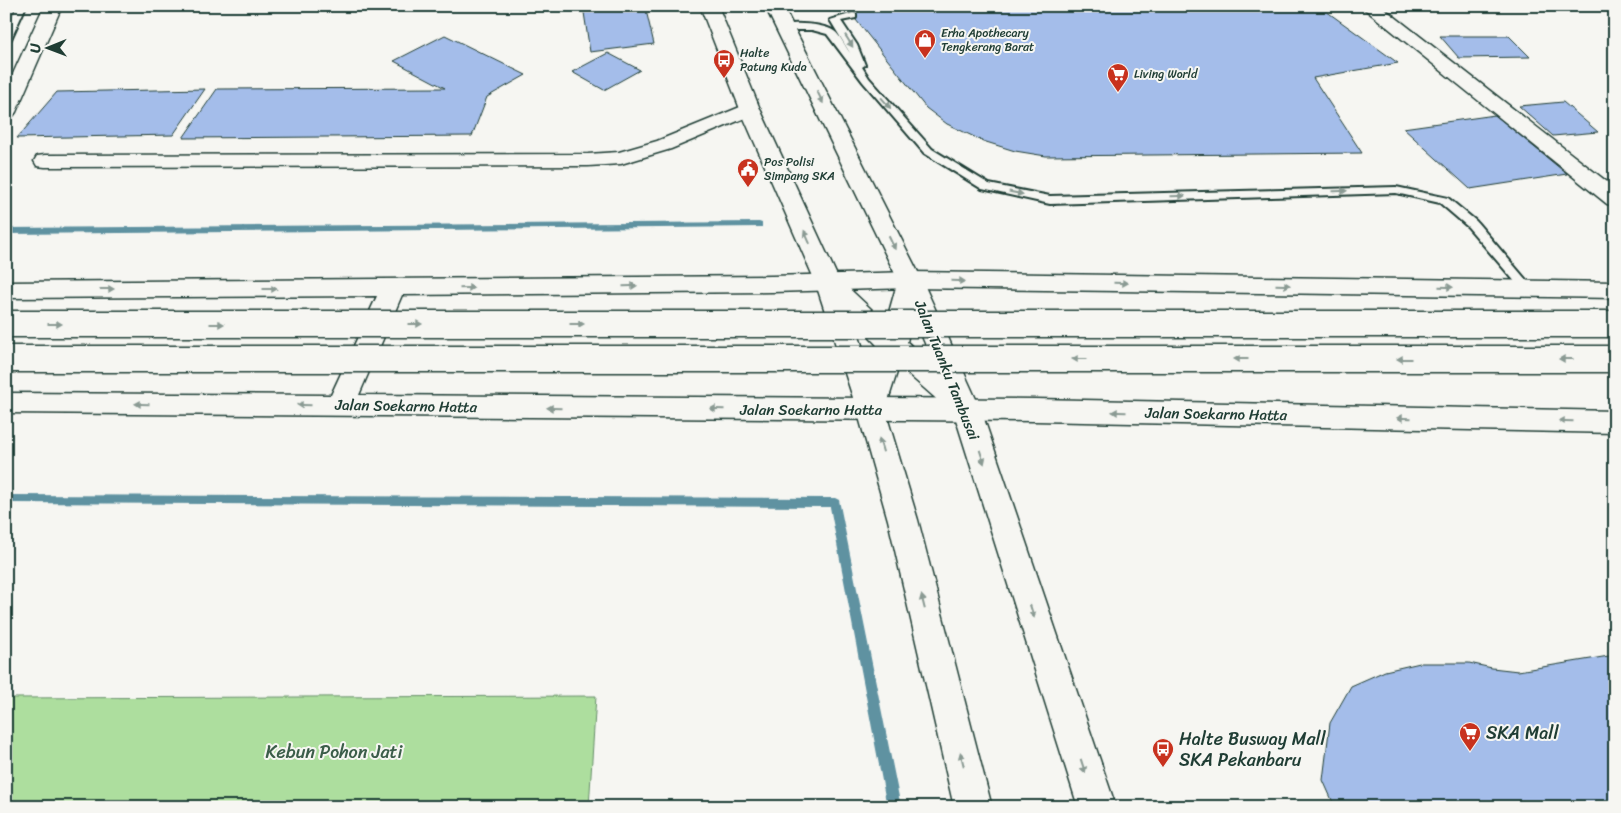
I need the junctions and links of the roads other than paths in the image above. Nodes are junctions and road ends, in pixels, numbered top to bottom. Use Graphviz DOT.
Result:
graph roads {
  1 [pos="22,6"];
  2 [pos="53,6"];
  3 [pos="709,6"];
  4 [pos="774,6"];
  5 [pos="1370,6"];
  6 [pos="853,16"];
  7 [pos="785,27"];
  8 [pos="6,38"];
  9 [pos="866,80"];
  10 [pos="750,109"];
  11 [pos="6,112"];
  12 [pos="45,161"];
  13 [pos="1615,199"];
  14 [pos="910,280"];
  15 [pos="827,281"];
  16 [pos="393,288"];
  17 [pos="1527,288"];
  18 [pos="6,290"];
  19 [pos="1615,290"];
  20 [pos="6,324"];
  21 [pos="1615,324"];
  22 [pos="893,345"];
  23 [pos="6,359"];
  24 [pos="1615,359"];
  25 [pos="6,402"];
  26 [pos="340,406"];
  27 [pos="871,410"];
  28 [pos="967,410"];
  29 [pos="1615,422"];
  30 [pos="973,807"];
  31 [pos="1096,807"];
  1 -- 8 [label="lane"];
  2 -- 11 [label="main road"];
  3 -- 10 [label="main road"];
  4 -- 7 [label="main road, Jalan Tuanku Tambusai"];
  5 -- 13 [label="main road"];
  6 -- 9 [label="lane, one-way"];
  7 -- 9 [label="lane"];
  7 -- 14 [label="main road, Jalan Tuanku Tambusai, one-way"];
  9 -- 17 [label="lane, one-way"];
  10 -- 12 [label="main road"];
  15 -- 10 [label="main road, one-way"];
  14 -- 15 [label="main road"];
  14 -- 17 [label="main road, one-way"];
  14 -- 22 [label="main road"];
  14 -- 28 [label="main road, Jalan Tuanku Tambusai"];
  16 -- 15 [label="main road, one-way"];
  15 -- 22 [label="main road"];
  15 -- 27 [label="main road"];
  18 -- 16 [label="main road, one-way"];
  16 -- 26 [label="main road"];
  17 -- 19 [label="main road"];
  20 -- 21 [label="main road, one-way, bridge"];
  22 -- 27 [label="main road"];
  22 -- 28 [label="main road"];
  24 -- 23 [label="main road, one-way, bridge"];
  26 -- 25 [label="main road, Jalan Soekarno Hatta, one-way"];
  27 -- 26 [label="main road, Jalan Soekarno Hatta, one-way"];
  27 -- 28 [label="main road, Jalan Soekarno Hatta"];
  30 -- 27 [label="main road, one-way"];
  29 -- 28 [label="main road, Jalan Soekarno Hatta, one-way"];
  28 -- 31 [label="main road, Jalan Tuanku Tambusai, one-way"];
}
